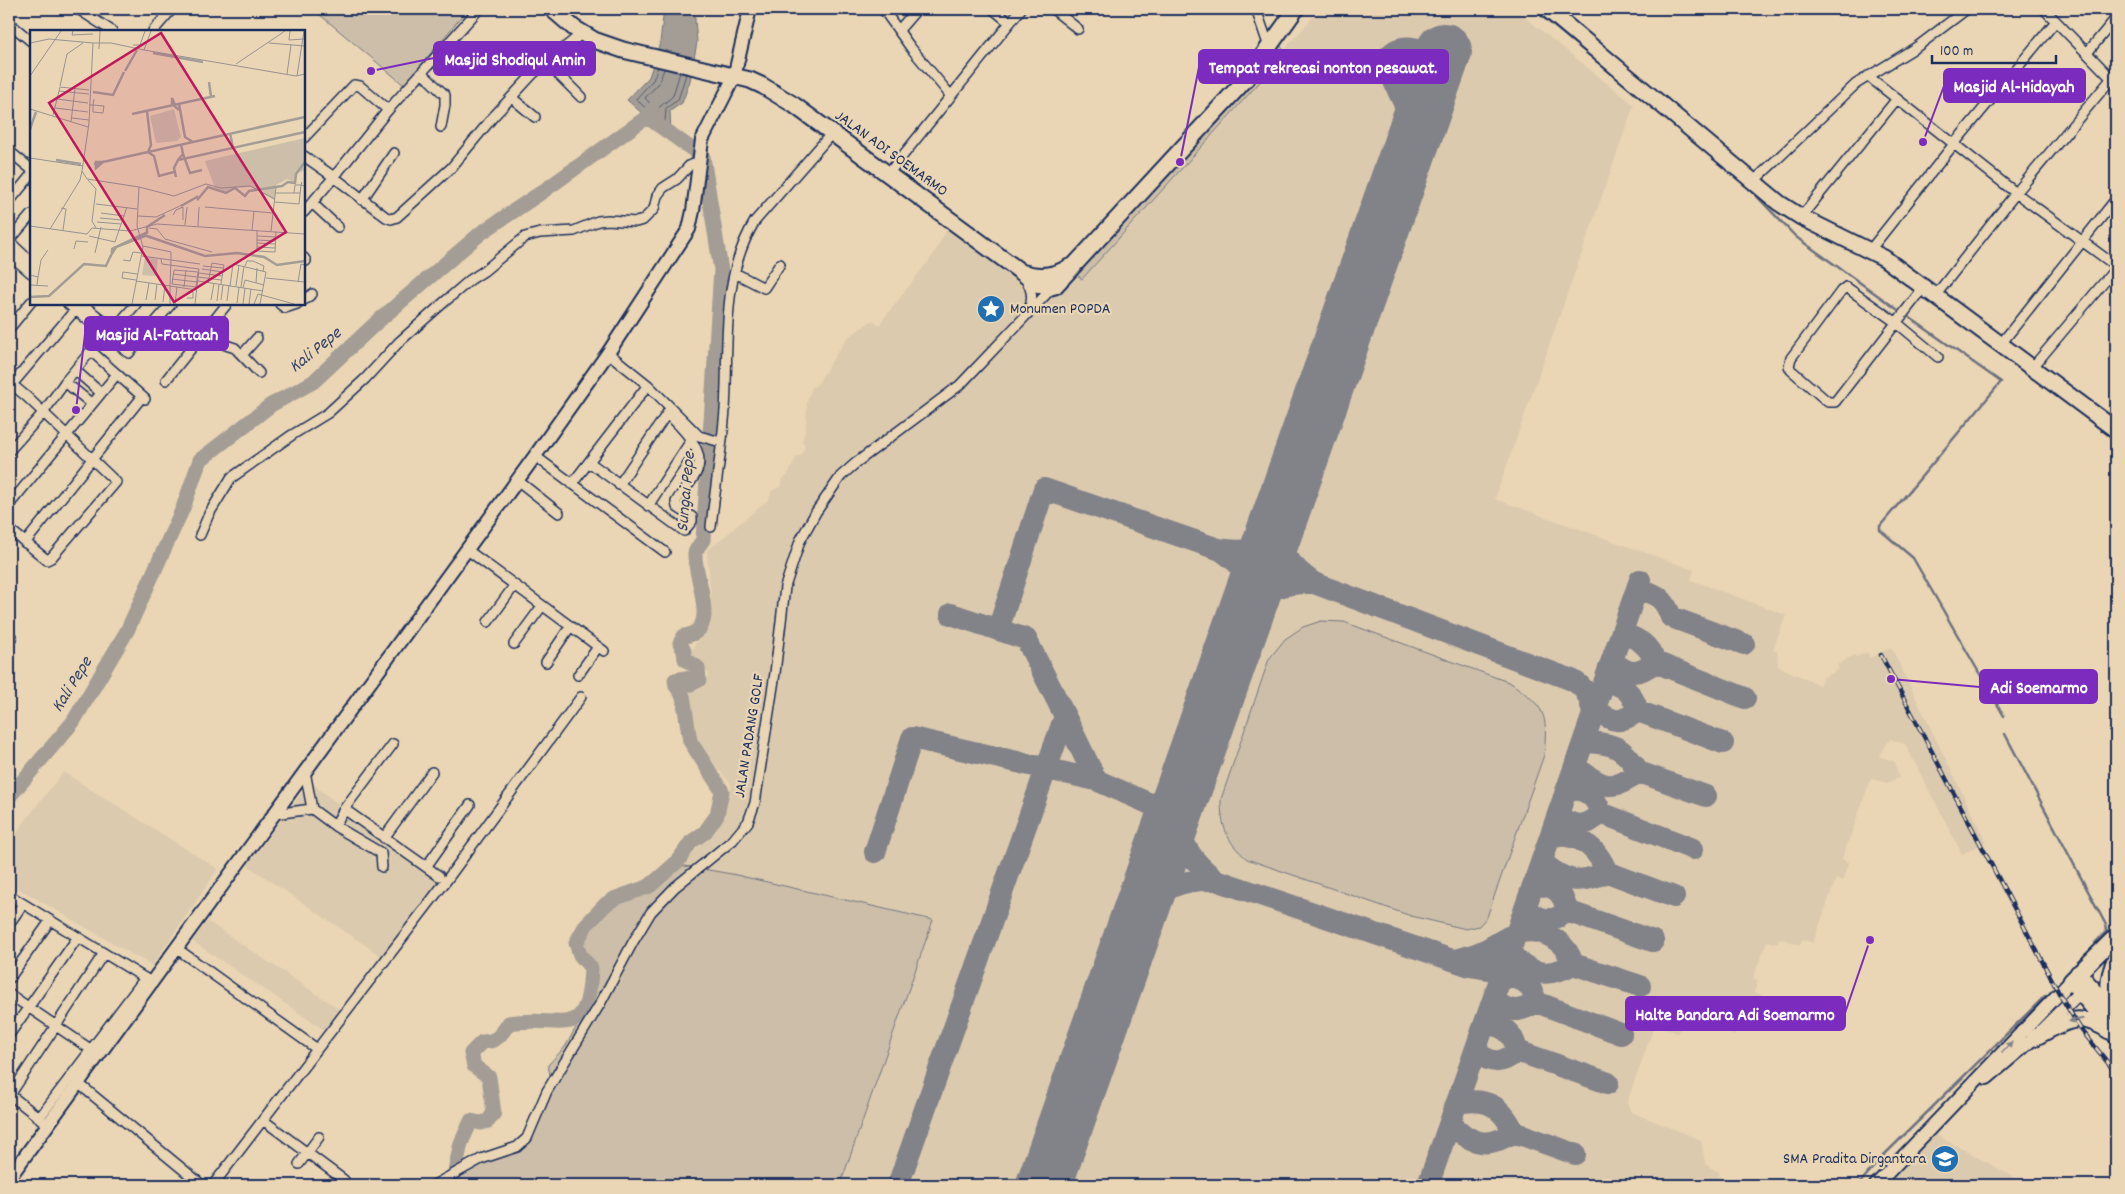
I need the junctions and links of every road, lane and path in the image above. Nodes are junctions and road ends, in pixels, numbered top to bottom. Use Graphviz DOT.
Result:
graph roads {
  1 [pos="78,9"];
  2 [pos="171,9"];
  3 [pos="480,9"];
  4 [pos="552,9"];
  5 [pos="750,9"];
  6 [pos="884,9"];
  7 [pos="917,9"];
  8 [pos="993,9"];
  9 [pos="1021,9"];
  10 [pos="1053,9"];
  11 [pos="1256,9"];
  12 [pos="1296,9"];
  13 [pos="1547,9"];
  14 [pos="1967,9"];
  15 [pos="2044,9"];
  16 [pos="2116,18"];
  17 [pos="2056,20"];
  18 [pos="9,23"];
  19 [pos="1010,23"];
  20 [pos="1078,29"];
  21 [pos="110,30"];
  22 [pos="154,30"];
  23 [pos="899,30"];
  24 [pos="581,34"];
  25 [pos="30,40"];
  26 [pos="1270,47"];
  27 [pos="2087,53"];
  28 [pos="546,62"];
  29 [pos="422,73"];
  30 [pos="1868,76"];
  31 [pos="734,77"];
  32 [pos="2114,81"];
  33 [pos="951,96"];
  34 [pos="581,97"];
  35 [pos="512,98"];
  36 [pos="1896,100"];
  37 [pos="388,110"];
  38 [pos="535,117"];
  39 [pos="441,127"];
  40 [pos="832,132"];
  41 [pos="305,137"];
  42 [pos="1954,144"];
  43 [pos="394,153"];
  44 [pos="11,156"];
  45 [pos="305,157"];
  46 [pos="699,160"];
  47 [pos="30,169"];
  48 [pos="888,174"];
  49 [pos="30,176"];
  50 [pos="334,177"];
  51 [pos="1753,182"];
  52 [pos="2016,193"];
  53 [pos="2116,199"];
  54 [pos="362,200"];
  55 [pos="9,202"];
  56 [pos="312,202"];
  57 [pos="305,211"];
  58 [pos="30,216"];
  59 [pos="1802,217"];
  60 [pos="338,226"];
  61 [pos="2082,240"];
  62 [pos="1870,250"];
  63 [pos="9,254"];
  64 [pos="30,261"];
  65 [pos="1078,262"];
  66 [pos="780,264"];
  67 [pos="2116,267"];
  68 [pos="30,272"];
  69 [pos="1021,272"];
  70 [pos="735,273"];
  71 [pos="1046,292"];
  72 [pos="1929,292"];
  73 [pos="312,294"];
  74 [pos="305,299"];
  75 [pos="30,303"];
  76 [pos="135,305"];
  77 [pos="170,305"];
  78 [pos="225,305"];
  79 [pos="281,305"];
  80 [pos="294,305"];
  81 [pos="75,306"];
  82 [pos="1025,319"];
  83 [pos="1897,323"];
  84 [pos="208,326"];
  85 [pos="9,329"];
  86 [pos="105,334"];
  87 [pos="257,338"];
  88 [pos="2000,345"];
  89 [pos="91,352"];
  90 [pos="608,353"];
  91 [pos="242,355"];
  92 [pos="1938,357"];
  93 [pos="2032,368"];
  94 [pos="75,370"];
  95 [pos="259,372"];
  96 [pos="117,374"];
  97 [pos="166,380"];
  98 [pos="65,382"];
  99 [pos="10,385"];
  100 [pos="648,385"];
  101 [pos="101,393"];
  102 [pos="92,404"];
  103 [pos="670,410"];
  104 [pos="43,413"];
  105 [pos="2116,430"];
  106 [pos="66,436"];
  107 [pos="692,439"];
  108 [pos="712,440"];
  109 [pos="9,451"];
  110 [pos="535,456"];
  111 [pos="92,458"];
  112 [pos="589,462"];
  113 [pos="517,480"];
  114 [pos="572,484"];
  115 [pos="619,484"];
  116 [pos="9,505"];
  117 [pos="648,506"];
  118 [pos="559,513"];
  119 [pos="711,527"];
  120 [pos="9,529"];
  121 [pos="200,535"];
  122 [pos="26,544"];
  123 [pos="466,549"];
  124 [pos="665,552"];
  125 [pos="514,586"];
  126 [pos="542,606"];
  127 [pos="488,622"];
  128 [pos="570,627"];
  129 [pos="9,634"];
  130 [pos="9,641"];
  131 [pos="514,644"];
  132 [pos="546,662"];
  133 [pos="578,675"];
  134 [pos="580,697"];
  135 [pos="393,744"];
  136 [pos="305,771"];
  137 [pos="432,772"];
  138 [pos="470,805"];
  139 [pos="312,809"];
  140 [pos="344,809"];
  141 [pos="274,814"];
  142 [pos="335,826"];
  143 [pos="384,838"];
  144 [pos="382,867"];
  145 [pos="426,867"];
  146 [pos="439,876"];
  147 [pos="9,895"];
  148 [pos="22,904"];
  149 [pos="50,921"];
  150 [pos="9,924"];
  151 [pos="2116,936"];
  152 [pos="78,937"];
  153 [pos="176,948"];
  154 [pos="104,953"];
  155 [pos="2093,958"];
  156 [pos="2113,958"];
  157 [pos="9,979"];
  158 [pos="2080,982"];
  159 [pos="9,994"];
  160 [pos="27,1008"];
  161 [pos="2116,1012"];
  162 [pos="56,1026"];
  163 [pos="9,1035"];
  164 [pos="2116,1036"];
  165 [pos="2034,1038"];
  166 [pos="317,1049"];
  167 [pos="95,1053"];
  168 [pos="78,1083"];
  169 [pos="9,1094"];
  170 [pos="263,1120"];
  171 [pos="1937,1120"];
  172 [pos="319,1137"];
  173 [pos="307,1153"];
  174 [pos="300,1164"];
  175 [pos="9,1178"];
  176 [pos="344,1180"];
  177 [pos="202,1185"];
  178 [pos="213,1185"];
  179 [pos="434,1185"];
  180 [pos="1876,1185"];
  1 -- 21 [label="street"];
  2 -- 22 [label="street"];
  3 -- 29 [label="street"];
  4 -- 24 [label="highway"];
  5 -- 31 [label="main road"];
  6 -- 23 [label="street"];
  7 -- 23 [label="street"];
  8 -- 19 [label="street"];
  9 -- 19 [label="street"];
  10 -- 20 [label="street"];
  11 -- 26 [label="street"];
  12 -- 26 [label="highway, JALAN ADI SOEMARMO"];
  13 -- 51 [label="highway"];
  14 -- 30 [label="street"];
  15 -- 17 [label="street"];
  16 -- 27 [label="street"];
  17 -- 27 [label="street"];
  17 -- 42 [label="street"];
  18 -- 25 [label="street"];
  19 -- 33 [label="street"];
  23 -- 33 [label="street"];
  24 -- 28 [label="street"];
  24 -- 31 [label="highway, JALAN ADI SOEMARMO"];
  26 -- 65 [label="highway, JALAN ADI SOEMARMO"];
  27 -- 32 [label="street"];
  28 -- 34 [label="street"];
  28 -- 35 [label="street"];
  29 -- 37 [label="street"];
  29 -- 39 [label="street"];
  30 -- 36 [label="street"];
  30 -- 51 [label="street"];
  31 -- 40 [label="highway, JALAN ADI SOEMARMO"];
  31 -- 46 [label="main road"];
  32 -- 52 [label="street"];
  33 -- 48 [label="street"];
  35 -- 38 [label="street"];
  35 -- 54 [label="street"];
  36 -- 42 [label="street"];
  36 -- 59 [label="street"];
  37 -- 41 [label="street"];
  37 -- 50 [label="street"];
  40 -- 48 [label="highway, JALAN ADI SOEMARMO"];
  40 -- 70 [label="street"];
  42 -- 52 [label="street"];
  42 -- 62 [label="street"];
  43 -- 54 [label="street"];
  44 -- 47 [label="street"];
  45 -- 50 [label="street"];
  46 -- 90 [label="main road"];
  46 -- 121 [label="street"];
  48 -- 69 [label="highway, JALAN ADI SOEMARMO"];
  49 -- 55 [label="street"];
  50 -- 54 [label="street"];
  50 -- 56 [label="street"];
  51 -- 59 [label="highway"];
  52 -- 61 [label="street"];
  52 -- 72 [label="street"];
  53 -- 61 [label="street"];
  56 -- 57 [label="street"];
  56 -- 60 [label="street"];
  58 -- 64 [label="street"];
  59 -- 62 [label="highway"];
  61 -- 67 [label="street"];
  61 -- 88 [label="street"];
  62 -- 72 [label="highway"];
  63 -- 68 [label="street"];
  65 -- 69 [label="highway, JALAN ADI SOEMARMO"];
  65 -- 71 [label="highway, JALAN ADI SOEMARMO"];
  66 -- 70 [label="street"];
  67 -- 93 [label="street"];
  69 -- 71 [label="highway, JALAN ADI SOEMARMO"];
  69 -- 82 [label="street"];
  70 -- 108 [label="street"];
  71 -- 82 [label="street, JALAN PADANG GOLF"];
  72 -- 83 [label="street"];
  72 -- 88 [label="highway"];
  73 -- 74 [label="street"];
  75 -- 85 [label="street"];
  76 -- 81 [label="street"];
  77 -- 86 [label="street"];
  78 -- 84 [label="street"];
  79 -- 80 [label="street"];
  81 -- 86 [label="street"];
  81 -- 99 [label="street"];
  82 -- 179 [label="street, JALAN PADANG GOLF"];
  83 -- 83 [label="street"];
  83 -- 92 [label="street"];
  84 -- 91 [label="street"];
  84 -- 97 [label="street"];
  86 -- 89 [label="street"];
  87 -- 91 [label="street"];
  88 -- 93 [label="highway"];
  89 -- 94 [label="street"];
  89 -- 96 [label="street"];
  90 -- 100 [label="street"];
  90 -- 110 [label="main road"];
  91 -- 95 [label="street"];
  93 -- 105 [label="highway"];
  94 -- 98 [label="street"];
  94 -- 101 [label="street"];
  96 -- 101 [label="street"];
  96 -- 111 [label="street"];
  98 -- 102 [label="street"];
  98 -- 104 [label="street"];
  99 -- 104 [label="street"];
  100 -- 103 [label="street"];
  100 -- 112 [label="street"];
  101 -- 102 [label="street"];
  102 -- 106 [label="street"];
  103 -- 107 [label="street"];
  103 -- 108 [label="street"];
  103 -- 115 [label="street"];
  104 -- 106 [label="street"];
  104 -- 109 [label="street"];
  106 -- 111 [label="street"];
  106 -- 116 [label="street"];
  107 -- 117 [label="street"];
  107 -- 117 [label="street"];
  108 -- 119 [label="street"];
  110 -- 113 [label="main road"];
  110 -- 114 [label="street"];
  111 -- 122 [label="street"];
  111 -- 122 [label="street"];
  112 -- 114 [label="street"];
  112 -- 115 [label="street"];
  113 -- 118 [label="street"];
  113 -- 123 [label="main road"];
  114 -- 124 [label="street"];
  115 -- 117 [label="street"];
  120 -- 122 [label="street"];
  123 -- 125 [label="street"];
  123 -- 136 [label="main road"];
  125 -- 126 [label="street"];
  125 -- 127 [label="street"];
  126 -- 128 [label="street"];
  126 -- 131 [label="street"];
  128 -- 132 [label="street"];
  128 -- 133 [label="street"];
  129 -- 130 [label="street"];
  134 -- 166 [label="street"];
  135 -- 140 [label="street"];
  136 -- 139 [label="street"];
  136 -- 141 [label="main road"];
  137 -- 143 [label="street"];
  138 -- 145 [label="street"];
  139 -- 141 [label="street"];
  139 -- 142 [label="street"];
  140 -- 142 [label="street"];
  140 -- 143 [label="street"];
  141 -- 153 [label="main road"];
  142 -- 144 [label="street"];
  143 -- 145 [label="street"];
  145 -- 146 [label="street"];
  147 -- 148 [label="street"];
  148 -- 149 [label="street"];
  148 -- 150 [label="street"];
  149 -- 152 [label="street"];
  149 -- 157 [label="street"];
  151 -- 155 [label="highway"];
  152 -- 154 [label="street"];
  152 -- 160 [label="street"];
  153 -- 166 [label="street"];
  153 -- 167 [label="main road"];
  154 -- 162 [label="street"];
  154 -- 167 [label="street"];
  155 -- 156 [label="highway"];
  155 -- 158 [label="highway"];
  156 -- 158 [label="highway"];
  156 -- 161 [label="highway"];
  158 -- 161 [label="highway"];
  158 -- 164 [label="highway"];
  158 -- 165 [label="main road"];
  171 -- 158 [label="main road, one-way"];
  159 -- 160 [label="street"];
  160 -- 162 [label="street"];
  160 -- 163 [label="street"];
  162 -- 167 [label="street"];
  162 -- 169 [label="street"];
  164 -- 165 [label="highway, one-way"];
  165 -- 171 [label="main road"];
  166 -- 170 [label="street"];
  167 -- 168 [label="main road"];
  167 -- 169 [label="street"];
  168 -- 175 [label="main road"];
  168 -- 177 [label="street"];
  170 -- 173 [label="street"];
  170 -- 178 [label="street"];
  171 -- 180 [label="main road"];
  172 -- 173 [label="street"];
  173 -- 174 [label="street"];
  173 -- 176 [label="street"];
}
